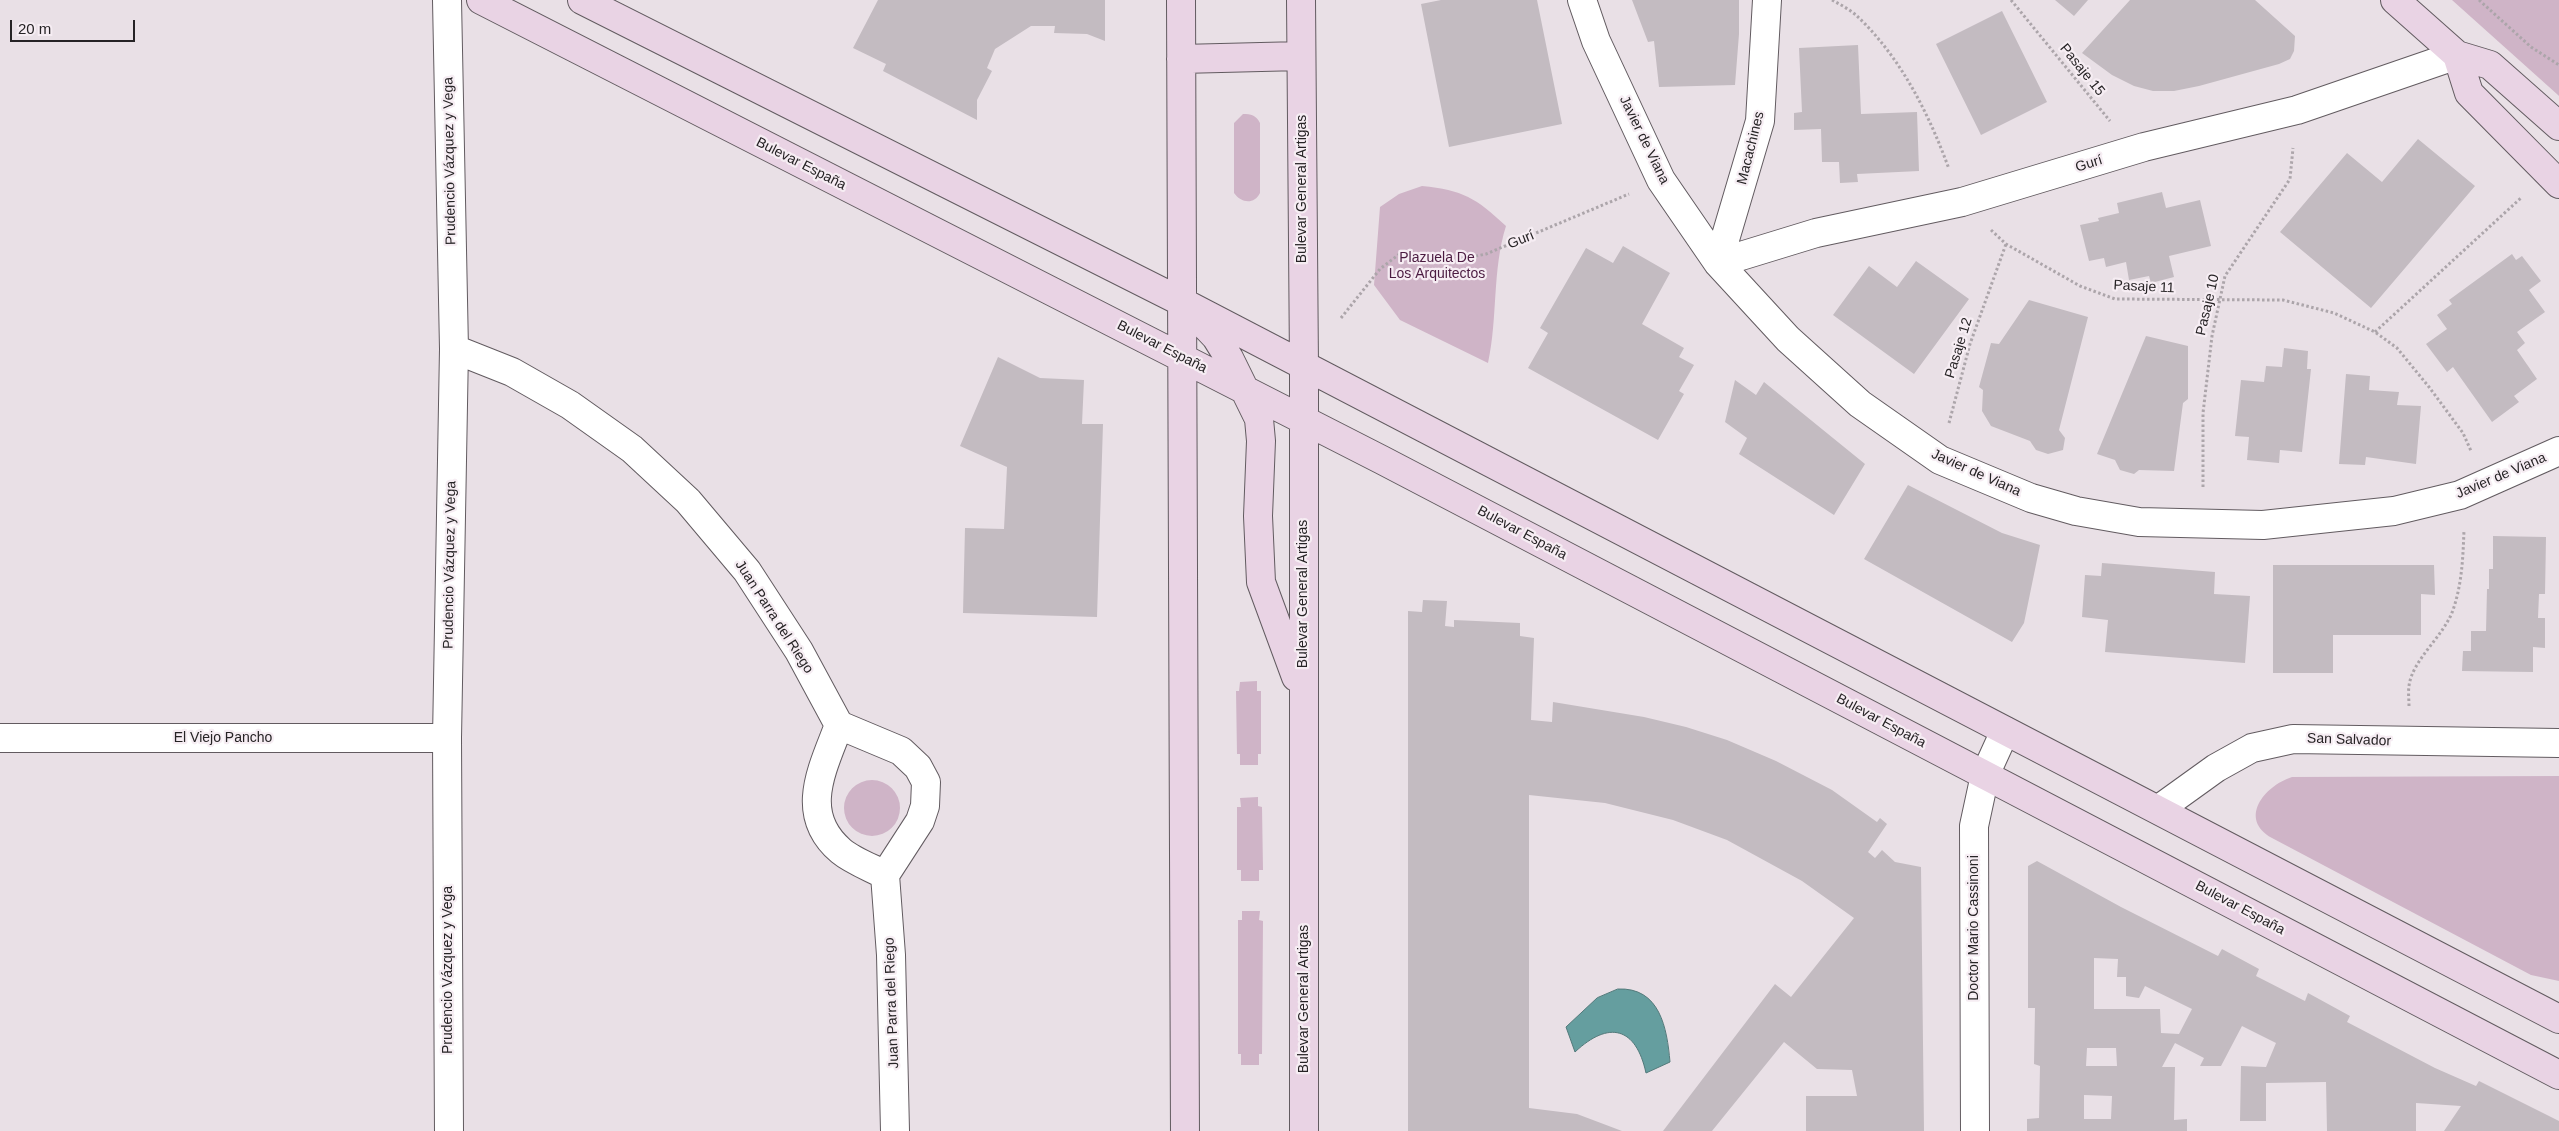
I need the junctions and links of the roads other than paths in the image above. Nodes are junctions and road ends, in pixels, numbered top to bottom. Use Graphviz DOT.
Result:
graph roads {
  1 [pos="447,0"];
  2 [pos="481,0"];
  3 [pos="582,0"];
  4 [pos="1182,0"];
  5 [pos="1301,0"];
  6 [pos="1582,0"];
  7 [pos="1767,0"];
  8 [pos="2395,0"];
  9 [pos="2457,55"];
  10 [pos="1301,56"];
  11 [pos="1181,59"];
  12 [pos="2559,126"];
  13 [pos="2554,178"];
  14 [pos="1718,263"];
  15 [pos="1184,303"];
  16 [pos="454,349"];
  17 [pos="1181,357"];
  18 [pos="1304,366"];
  19 [pos="1244,389"];
  20 [pos="1303,419"];
  21 [pos="2559,451"];
  22 [pos="1303,695"];
  23 [pos="839,725"];
  24 [pos="2005,731"];
  25 [pos="0,738"];
  26 [pos="447,738"];
  27 [pos="2559,743"];
  28 [pos="1985,775"];
  29 [pos="2159,810"];
  30 [pos="885,875"];
  31 [pos="2559,1019"];
  32 [pos="2559,1075"];
  33 [pos="449,1131"];
  34 [pos="895,1131"];
  35 [pos="1185,1131"];
  36 [pos="1304,1131"];
  37 [pos="1975,1131"];
  1 -- 16 [label="street, Prudencio Vázquez y Vega"];
  2 -- 17 [label="main road, Bulevar España"];
  3 -- 15 [label="main road"];
  4 -- 11 [label="main road"];
  5 -- 10 [label="main road, Bulevar General Artigas"];
  6 -- 14 [label="street, Javier de Viana"];
  7 -- 14 [label="street, Macachines"];
  8 -- 9 [label="main road"];
  9 -- 12 [label="main road"];
  9 -- 13 [label="main road"];
  9 -- 14 [label="street, Gurí"];
  10 -- 11 [label="main road"];
  10 -- 18 [label="main road, Bulevar General Artigas"];
  11 -- 15 [label="main road"];
  14 -- 21 [label="street, Javier de Viana"];
  15 -- 17 [label="main road"];
  15 -- 18 [label="main road"];
  15 -- 19 [label="main road"];
  16 -- 23 [label="street, Juan Parra del Riego"];
  16 -- 26 [label="street, Prudencio Vázquez y Vega"];
  17 -- 19 [label="main road, Bulevar España"];
  17 -- 35 [label="main road"];
  18 -- 20 [label="main road, Bulevar General Artigas"];
  18 -- 24 [label="main road"];
  19 -- 20 [label="main road, Bulevar España"];
  19 -- 22 [label="main road"];
  20 -- 22 [label="main road, Bulevar General Artigas"];
  20 -- 28 [label="main road, Bulevar España"];
  22 -- 36 [label="main road, Bulevar General Artigas"];
  23 -- 30 [label="street"];
  23 -- 30 [label="street"];
  24 -- 28 [label="street, Doctor Mario Cassinoni"];
  24 -- 29 [label="main road"];
  25 -- 26 [label="street, El Viejo Pancho"];
  26 -- 33 [label="street, Prudencio Vázquez y Vega"];
  27 -- 29 [label="street, San Salvador"];
  28 -- 32 [label="main road, Bulevar España"];
  28 -- 37 [label="street, Doctor Mario Cassinoni"];
  29 -- 31 [label="main road"];
  30 -- 34 [label="street, Juan Parra del Riego"];
}
